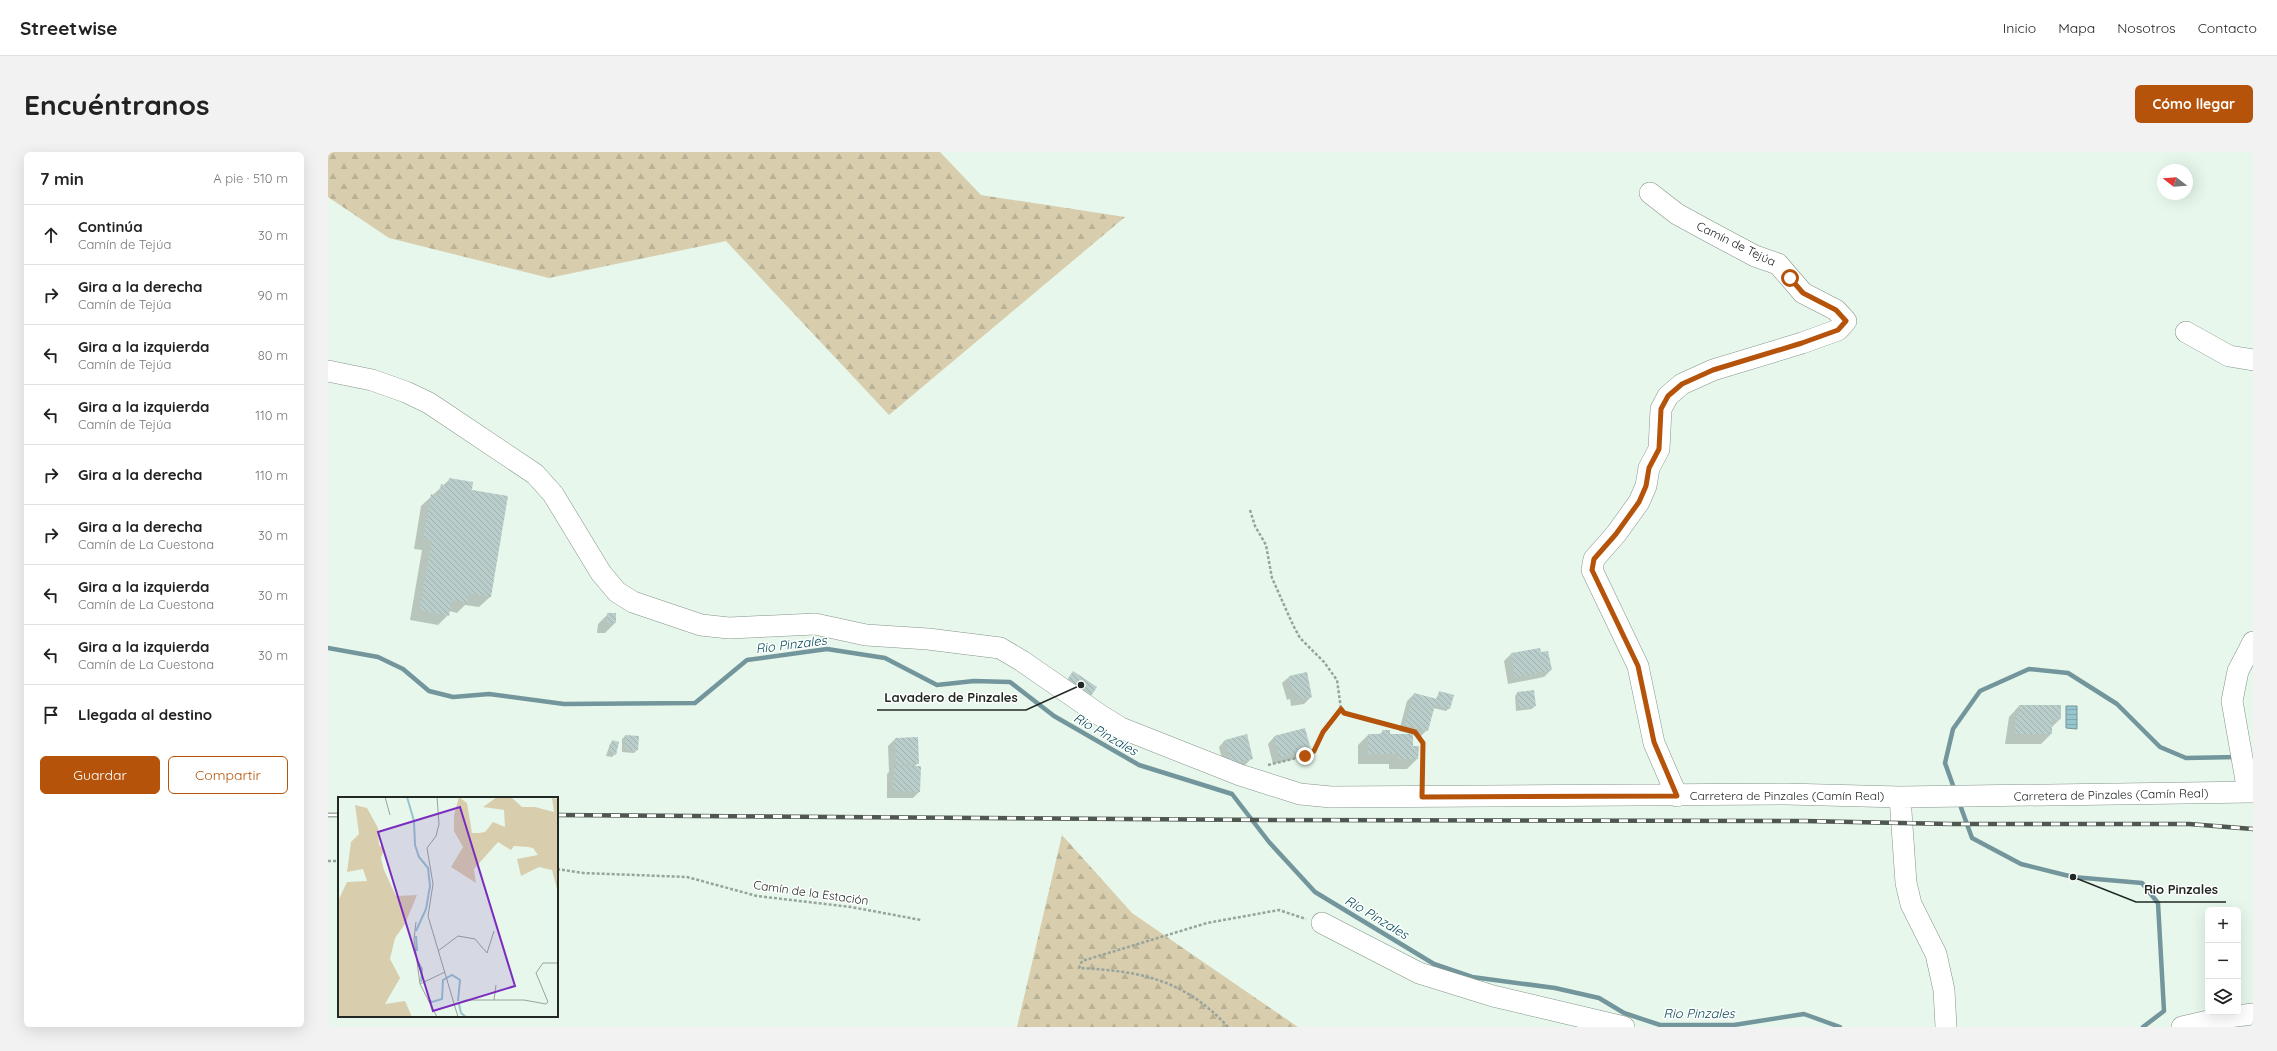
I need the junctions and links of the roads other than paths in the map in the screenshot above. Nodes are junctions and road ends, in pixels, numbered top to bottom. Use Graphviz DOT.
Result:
graph roads {
  1 [pos="1650,193"];
  2 [pos="2186,332"];
  3 [pos="2253,360"];
  4 [pos="328,371"];
  5 [pos="2253,642"];
  6 [pos="2250,792"];
  7 [pos="1677,796"];
  8 [pos="1900,797"];
  9 [pos="1322,923"];
  10 [pos="2253,1014"];
  11 [pos="1624,1027"];
  12 [pos="1946,1027"];
  13 [pos="2182,1027"];
  1 -- 7 [label="street, Camín de Tejúa"];
  2 -- 3 [label="street"];
  4 -- 7 [label="street, Carretera de Pinzales (Camín Real)"];
  5 -- 6 [label="street"];
  6 -- 8 [label="street, Carretera de Pinzales (Camín Real)"];
  7 -- 8 [label="street, Carretera de Pinzales (Camín Real)"];
  8 -- 12 [label="street"];
  9 -- 11 [label="street"];
  10 -- 13 [label="street"];
}
